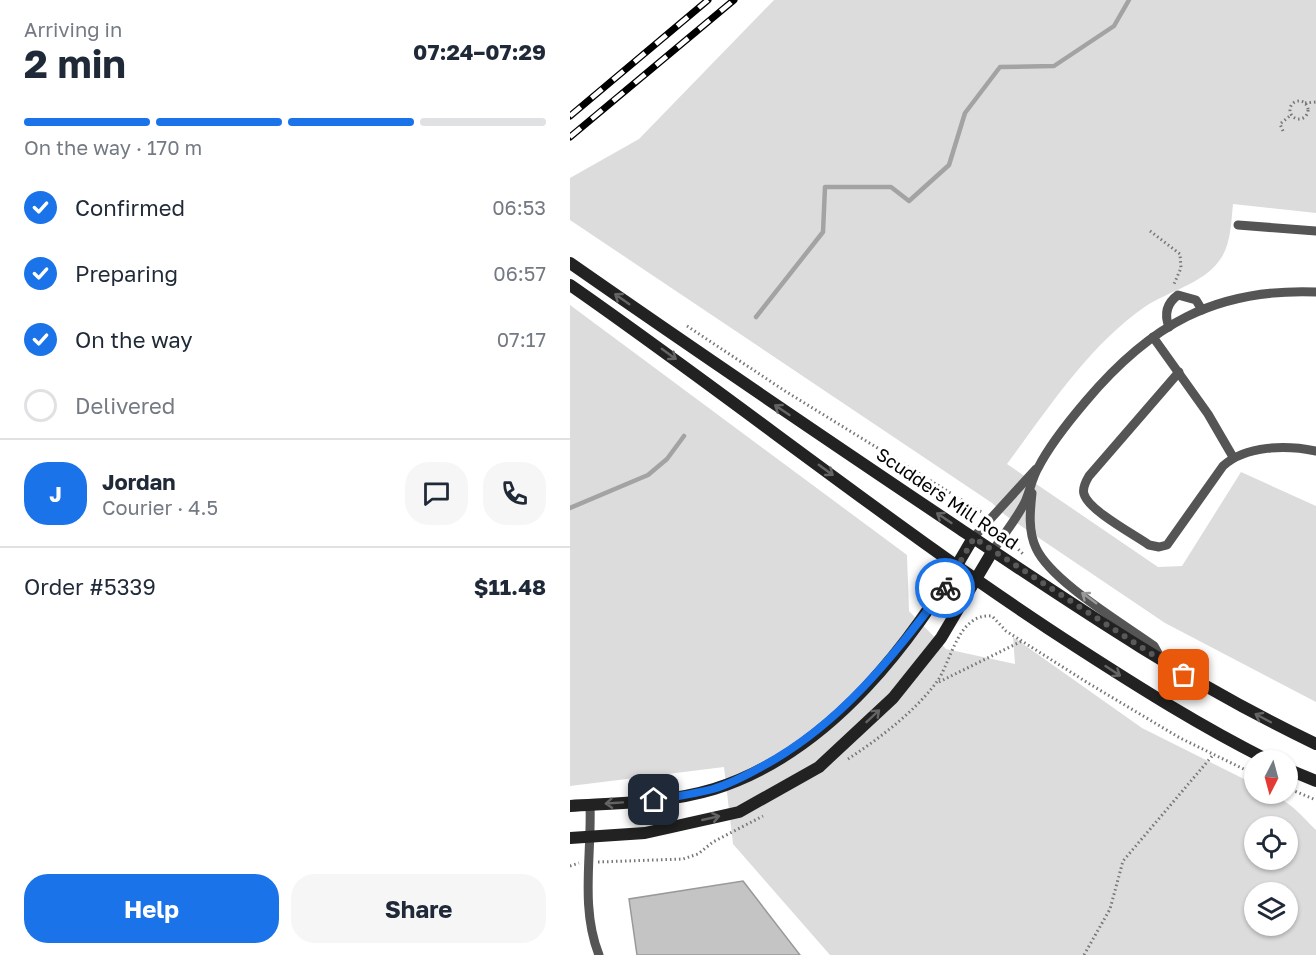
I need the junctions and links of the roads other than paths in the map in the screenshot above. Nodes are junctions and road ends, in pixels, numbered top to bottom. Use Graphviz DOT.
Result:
graph roads {
  1 [pos="1238,225"];
  2 [pos="1316,231"];
  3 [pos="570,263"];
  4 [pos="570,285"];
  5 [pos="1316,292"];
  6 [pos="1202,310"];
  7 [pos="1169,327"];
  8 [pos="1153,337"];
  9 [pos="1179,372"];
  10 [pos="1316,451"];
  11 [pos="1233,456"];
  12 [pos="1038,467"];
  13 [pos="974,538"];
  14 [pos="992,552"];
  15 [pos="957,567"];
  16 [pos="977,581"];
  17 [pos="1164,663"];
  18 [pos="1316,744"];
  19 [pos="1249,750"];
  20 [pos="1298,774"];
  21 [pos="1316,782"];
  22 [pos="590,804"];
  23 [pos="570,806"];
  24 [pos="591,836"];
  25 [pos="570,838"];
  26 [pos="599,955"];
  1 -- 2 [label="lane"];
  13 -- 3 [label="main road, Scudders Mill Road, one-way"];
  4 -- 15 [label="main road, one-way"];
  5 -- 6 [label="lane"];
  6 -- 7 [label="lane"];
  6 -- 7 [label="lane"];
  7 -- 8 [label="lane"];
  8 -- 9 [label="lane"];
  8 -- 12 [label="lane"];
  9 -- 11 [label="lane"];
  9 -- 11 [label="lane"];
  10 -- 11 [label="lane"];
  12 -- 13 [label="lane"];
  12 -- 14 [label="lane"];
  17 -- 12 [label="lane, one-way"];
  13 -- 14 [label="main road, Scudders Mill Road"];
  13 -- 15 [label="main road"];
  14 -- 16 [label="main road"];
  14 -- 17 [label="main road, Scudders Mill Road"];
  15 -- 16 [label="main road"];
  15 -- 22 [label="main road, one-way"];
  16 -- 19 [label="main road, one-way"];
  24 -- 16 [label="main road, one-way"];
  18 -- 17 [label="main road, Scudders Mill Road, one-way"];
  20 -- 21 [label="main road"];
  22 -- 23 [label="main road"];
  22 -- 24 [label="lane"];
  24 -- 25 [label="main road"];
  24 -- 26 [label="lane"];
}
